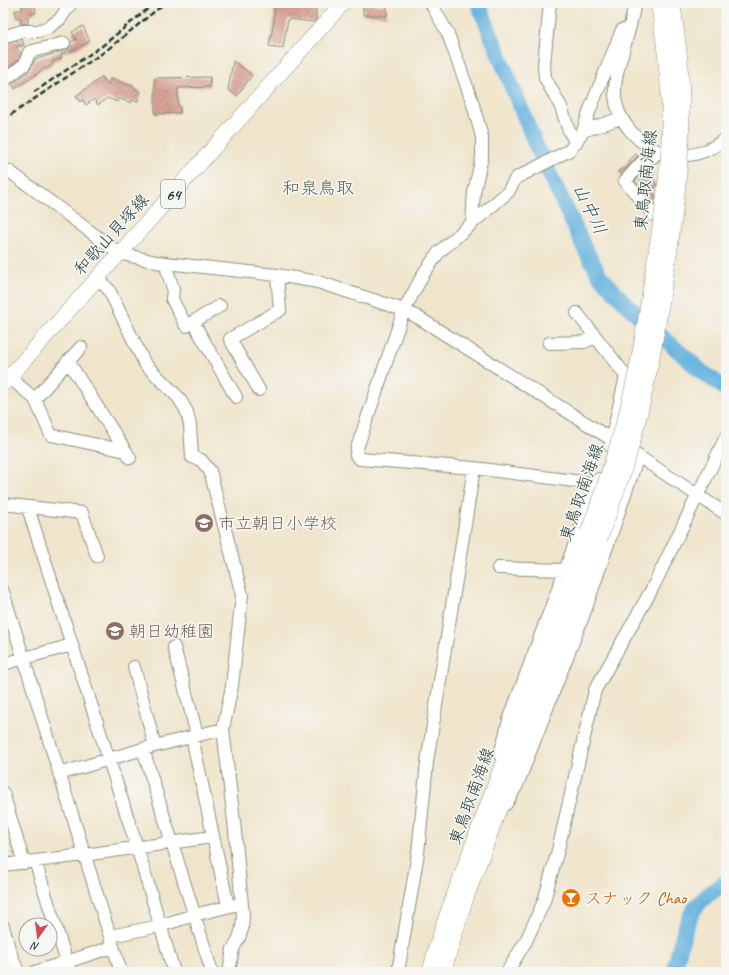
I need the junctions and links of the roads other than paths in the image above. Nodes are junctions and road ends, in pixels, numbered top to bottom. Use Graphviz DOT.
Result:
graph roads {
  1 [pos="70,3"];
  2 [pos="343,3"];
  3 [pos="432,3"];
  4 [pos="550,3"];
  5 [pos="628,3"];
  6 [pos="635,3"];
  7 [pos="666,5"];
  8 [pos="3,37"];
  9 [pos="64,43"];
  10 [pos="3,81"];
  11 [pos="621,118"];
  12 [pos="583,131"];
  13 [pos="726,138"];
  14 [pos="576,143"];
  15 [pos="657,151"];
  16 [pos="3,169"];
  17 [pos="654,215"];
  18 [pos="472,223"];
  19 [pos="120,253"];
  20 [pos="165,263"];
  21 [pos="277,275"];
  22 [pos="97,277"];
  23 [pos="220,306"];
  24 [pos="404,310"];
  25 [pos="577,313"];
  26 [pos="193,322"];
  27 [pos="595,337"];
  28 [pos="549,343"];
  29 [pos="80,347"];
  30 [pos="68,361"];
  31 [pos="6,380"];
  32 [pos="260,390"];
  33 [pos="236,397"];
  34 [pos="35,399"];
  35 [pos="726,437"];
  36 [pos="612,440"];
  37 [pos="638,456"];
  38 [pos="474,468"];
  39 [pos="597,484"];
  40 [pos="697,495"];
  41 [pos="3,504"];
  42 [pos="28,508"];
  43 [pos="726,514"];
  44 [pos="594,536"];
  45 [pos="97,556"];
  46 [pos="498,568"];
  47 [pos="566,570"];
  48 [pos="3,592"];
  49 [pos="72,645"];
  50 [pos="174,648"];
  51 [pos="24,658"];
  52 [pos="3,664"];
  53 [pos="134,666"];
  54 [pos="223,729"];
  55 [pos="194,736"];
  56 [pos="155,746"];
  57 [pos="143,749"];
  58 [pos="109,760"];
  59 [pos="59,774"];
  60 [pos="3,793"];
  61 [pos="489,801"];
  62 [pos="493,825"];
  63 [pos="212,837"];
  64 [pos="171,843"];
  65 [pos="137,847"];
  66 [pos="84,856"];
  67 [pos="30,862"];
  68 [pos="3,865"];
  69 [pos="242,904"];
  70 [pos="228,906"];
  71 [pos="194,915"];
  72 [pos="3,926"];
  73 [pos="160,926"];
  74 [pos="112,941"];
  75 [pos="7,951"];
  76 [pos="69,967"];
  77 [pos="18,972"];
  78 [pos="35,972"];
  79 [pos="121,972"];
  80 [pos="174,972"];
  81 [pos="212,972"];
  82 [pos="229,972"];
  83 [pos="398,972"];
  84 [pos="430,972"];
  85 [pos="443,972"];
  86 [pos="508,972"];
  1 -- 8 [label="street"];
  2 -- 19 [label="main road, 和歌山貝塚線 / 64"];
  3 -- 18 [label="street"];
  4 -- 14 [label="street"];
  5 -- 12 [label="street"];
  6 -- 11 [label="street"];
  7 -- 44 [label="main road, 東鳥取南海線, bridge"];
  9 -- 10 [label="street"];
  11 -- 12 [label="street"];
  11 -- 15 [label="street"];
  12 -- 14 [label="street"];
  13 -- 15 [label="street"];
  14 -- 18 [label="street"];
  15 -- 17 [label="street"];
  16 -- 19 [label="street"];
  18 -- 24 [label="street"];
  19 -- 20 [label="street"];
  19 -- 22 [label="main road, 和歌山貝塚線 / 64"];
  20 -- 21 [label="street"];
  20 -- 26 [label="street"];
  21 -- 24 [label="street"];
  21 -- 32 [label="street"];
  22 -- 31 [label="main road, 和歌山貝塚線 / 64"];
  22 -- 54 [label="street"];
  23 -- 26 [label="street"];
  24 -- 36 [label="street"];
  24 -- 38 [label="street"];
  25 -- 27 [label="street"];
  26 -- 33 [label="street"];
  27 -- 28 [label="street"];
  27 -- 36 [label="street"];
  29 -- 30 [label="street"];
  30 -- 34 [label="street"];
  30 -- 34 [label="street"];
  31 -- 34 [label="street"];
  35 -- 40 [label="street"];
  36 -- 37 [label="street"];
  36 -- 39 [label="street"];
  37 -- 40 [label="street"];
  37 -- 62 [label="street"];
  38 -- 39 [label="street"];
  38 -- 83 [label="street"];
  39 -- 47 [label="street"];
  40 -- 43 [label="street"];
  40 -- 86 [label="street"];
  41 -- 42 [label="street"];
  42 -- 45 [label="street"];
  42 -- 49 [label="street"];
  44 -- 61 [label="main road, 東鳥取南海線"];
  44 -- 62 [label="main road, 東鳥取南海線"];
  46 -- 47 [label="street"];
  47 -- 61 [label="street"];
  48 -- 51 [label="street"];
  49 -- 51 [label="street"];
  49 -- 58 [label="street"];
  50 -- 55 [label="street"];
  51 -- 52 [label="street"];
  51 -- 59 [label="street"];
  53 -- 56 [label="street"];
  54 -- 55 [label="street"];
  54 -- 69 [label="street"];
  55 -- 56 [label="street"];
  55 -- 63 [label="street"];
  56 -- 57 [label="street"];
  57 -- 58 [label="street"];
  57 -- 64 [label="street"];
  58 -- 59 [label="street"];
  58 -- 65 [label="street"];
  59 -- 66 [label="street"];
  60 -- 67 [label="street"];
  61 -- 84 [label="main road, 東鳥取南海線"];
  62 -- 85 [label="main road, 東鳥取南海線"];
  63 -- 64 [label="street"];
  63 -- 70 [label="street"];
  64 -- 65 [label="street"];
  64 -- 71 [label="street"];
  65 -- 66 [label="street"];
  65 -- 73 [label="street"];
  66 -- 67 [label="street"];
  66 -- 74 [label="street"];
  67 -- 68 [label="street"];
  67 -- 76 [label="street"];
  69 -- 70 [label="street"];
  69 -- 82 [label="street"];
  70 -- 71 [label="street"];
  71 -- 73 [label="street"];
  71 -- 81 [label="street"];
  72 -- 75 [label="street"];
  73 -- 74 [label="street"];
  73 -- 80 [label="street"];
  74 -- 76 [label="street"];
  74 -- 79 [label="street"];
  75 -- 77 [label="street"];
  76 -- 78 [label="street"];
}
